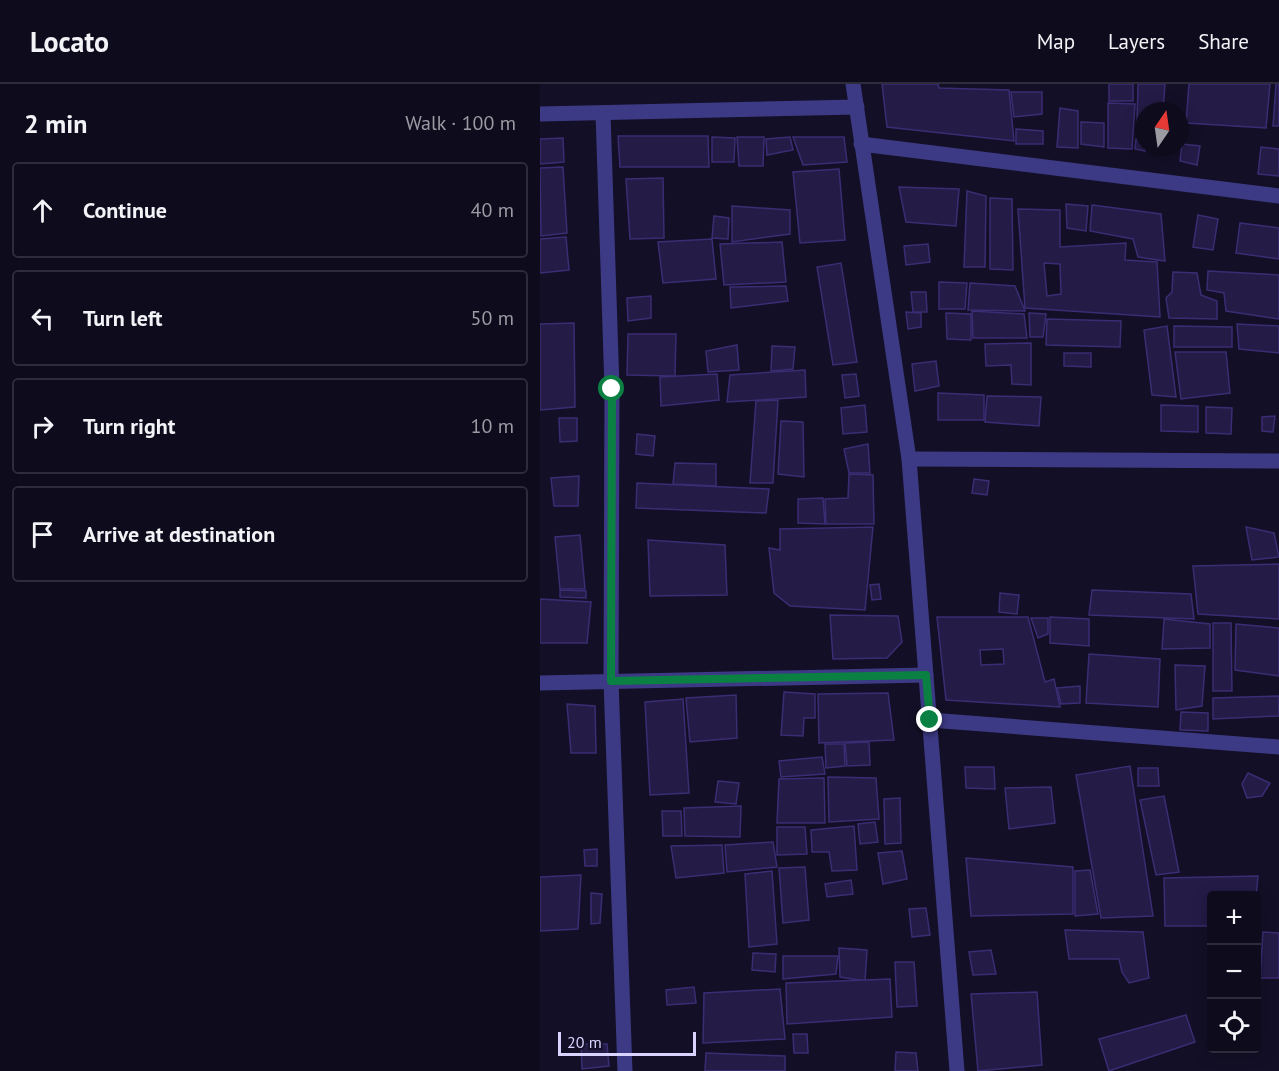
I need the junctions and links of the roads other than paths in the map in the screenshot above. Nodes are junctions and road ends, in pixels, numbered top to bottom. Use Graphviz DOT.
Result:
graph roads {
  1 [pos="853,84"];
  2 [pos="857,107"];
  3 [pos="603,113"];
  4 [pos="540,114"];
  5 [pos="861,144"];
  6 [pos="1279,196"];
  7 [pos="909,459"];
  8 [pos="1279,461"];
  9 [pos="926,675"];
  10 [pos="611,681"];
  11 [pos="540,683"];
  12 [pos="930,720"];
  13 [pos="1279,747"];
  14 [pos="625,1071"];
  15 [pos="957,1071"];
  1 -- 2 [label="street"];
  2 -- 3 [label="street"];
  2 -- 5 [label="street"];
  3 -- 4 [label="street"];
  3 -- 10 [label="street"];
  5 -- 6 [label="street"];
  5 -- 7 [label="street"];
  7 -- 8 [label="street"];
  7 -- 9 [label="street"];
  9 -- 10 [label="street"];
  9 -- 12 [label="street"];
  10 -- 11 [label="street"];
  10 -- 14 [label="street"];
  12 -- 13 [label="street"];
  12 -- 15 [label="street"];
}
